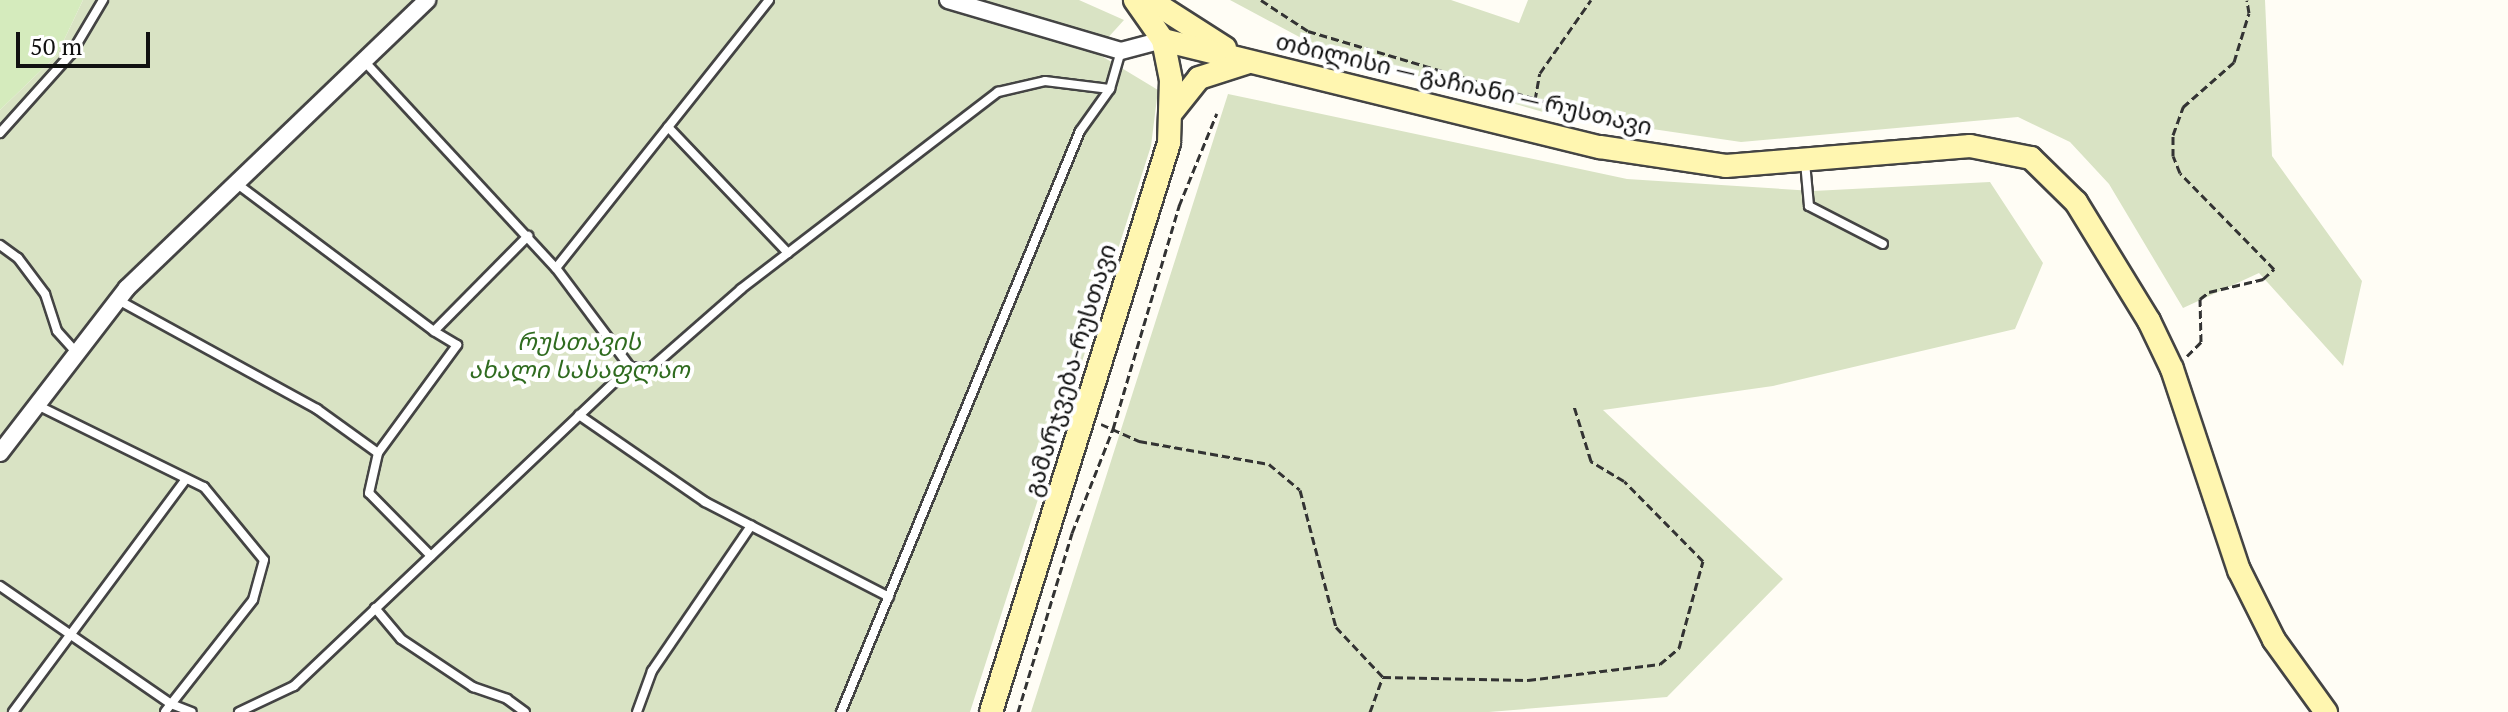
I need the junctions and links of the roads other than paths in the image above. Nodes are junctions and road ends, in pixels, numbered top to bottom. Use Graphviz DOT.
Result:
graph roads {
  1 [pos="103,0"];
  2 [pos="427,0"];
  3 [pos="769,0"];
  4 [pos="948,0"];
  5 [pos="1135,0"];
  6 [pos="1150,0"];
  7 [pos="1163,40"];
  8 [pos="1121,51"];
  9 [pos="364,61"];
  10 [pos="1251,62"];
  11 [pos="1110,89"];
  12 [pos="1172,112"];
  13 [pos="668,127"];
  14 [pos="0,133"];
  15 [pos="1805,162"];
  16 [pos="236,182"];
  17 [pos="528,236"];
  18 [pos="1883,244"];
  19 [pos="0,245"];
  20 [pos="788,253"];
  21 [pos="556,268"];
  22 [pos="118,300"];
  23 [pos="434,331"];
  24 [pos="77,353"];
  25 [pos="630,367"];
  26 [pos="37,405"];
  27 [pos="579,415"];
  28 [pos="0,453"];
  29 [pos="378,453"];
  30 [pos="186,479"];
  31 [pos="751,526"];
  32 [pos="431,556"];
  33 [pos="0,586"];
  34 [pos="889,597"];
  35 [pos="375,608"];
  36 [pos="70,636"];
  37 [pos="168,708"];
  38 [pos="13,712"];
  39 [pos="192,712"];
  40 [pos="239,712"];
  41 [pos="525,712"];
  42 [pos="637,712"];
  43 [pos="841,712"];
  44 [pos="991,712"];
  45 [pos="2326,712"];
  1 -- 14 [label="lane"];
  2 -- 9 [label="street"];
  3 -- 13 [label="lane"];
  4 -- 8 [label="street"];
  5 -- 7 [label="main road"];
  6 -- 10 [label="main road"];
  7 -- 8 [label="street"];
  7 -- 10 [label="main road, თბილისი — გაჩიანი — რუსთავი"];
  7 -- 12 [label="main road, გამარჯვება-რუსთავი"];
  8 -- 11 [label="lane"];
  9 -- 16 [label="street"];
  9 -- 17 [label="lane"];
  10 -- 12 [label="main road"];
  10 -- 15 [label="main road, თბილისი — გაჩიანი — რუსთავი"];
  11 -- 20 [label="lane"];
  11 -- 34 [label="lane"];
  12 -- 44 [label="main road, გამარჯვება-რუსთავი"];
  13 -- 20 [label="lane"];
  13 -- 21 [label="lane"];
  15 -- 18 [label="lane"];
  15 -- 45 [label="main road, თბილისი — გაჩიანი — რუსთავი"];
  16 -- 22 [label="street"];
  16 -- 23 [label="lane"];
  17 -- 21 [label="lane"];
  17 -- 23 [label="lane"];
  19 -- 24 [label="lane"];
  20 -- 25 [label="lane"];
  21 -- 25 [label="lane"];
  22 -- 24 [label="street"];
  22 -- 29 [label="lane"];
  23 -- 29 [label="lane"];
  24 -- 26 [label="street"];
  25 -- 27 [label="lane"];
  26 -- 28 [label="street"];
  26 -- 30 [label="lane"];
  27 -- 31 [label="lane"];
  27 -- 32 [label="lane"];
  29 -- 32 [label="lane"];
  30 -- 36 [label="lane"];
  30 -- 37 [label="lane"];
  31 -- 34 [label="lane"];
  31 -- 42 [label="lane"];
  32 -- 35 [label="lane"];
  33 -- 36 [label="lane"];
  34 -- 43 [label="lane"];
  35 -- 40 [label="lane"];
  35 -- 41 [label="lane"];
  36 -- 37 [label="lane"];
  36 -- 38 [label="lane"];
  37 -- 39 [label="lane"];
}
